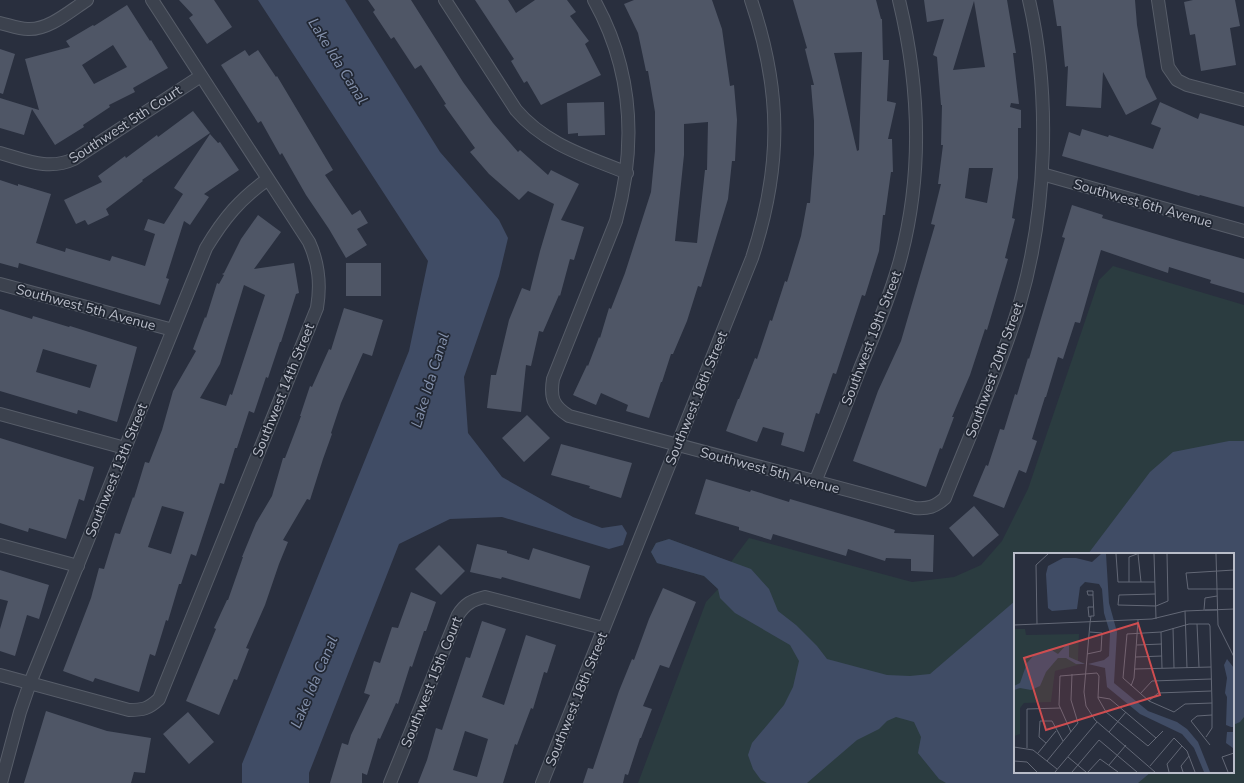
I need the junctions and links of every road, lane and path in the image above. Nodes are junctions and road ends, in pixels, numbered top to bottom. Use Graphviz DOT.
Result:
graph roads {
  1 [pos="87,0"];
  2 [pos="152,0"];
  3 [pos="445,0"];
  4 [pos="594,0"];
  5 [pos="751,0"];
  6 [pos="899,0"];
  7 [pos="1029,0"];
  8 [pos="1158,0"];
  9 [pos="0,23"];
  10 [pos="201,76"];
  11 [pos="1244,100"];
  12 [pos="0,153"];
  13 [pos="627,173"];
  14 [pos="1042,174"];
  15 [pos="268,178"];
  16 [pos="1244,231"];
  17 [pos="0,284"];
  18 [pos="173,330"];
  19 [pos="0,414"];
  20 [pos="677,445"];
  21 [pos="125,448"];
  22 [pos="815,482"];
  23 [pos="945,498"];
  24 [pos="0,545"];
  25 [pos="78,566"];
  26 [pos="604,628"];
  27 [pos="0,675"];
  28 [pos="30,683"];
  29 [pos="1,783"];
  30 [pos="390,783"];
  31 [pos="542,783"];
  1 -- 9 [label="street"];
  2 -- 10 [label="street, Southwest 14th Street"];
  3 -- 13 [label="street"];
  4 -- 13 [label="street, Southwest 5th Avenue"];
  5 -- 20 [label="street, Southwest 18th Street"];
  6 -- 22 [label="street, Southwest 19th Street"];
  7 -- 14 [label="street, Southwest 20th Street"];
  8 -- 11 [label="street"];
  10 -- 12 [label="street, Southwest 5th Court"];
  10 -- 15 [label="street, Southwest 14th Street"];
  13 -- 20 [label="street, Southwest 5th Avenue"];
  14 -- 16 [label="street, Southwest 6th Avenue"];
  14 -- 23 [label="street, Southwest 20th Street"];
  15 -- 18 [label="street, Southwest 13th Street"];
  15 -- 28 [label="street, Southwest 14th Street"];
  17 -- 18 [label="street, Southwest 5th Avenue"];
  18 -- 21 [label="street, Southwest 13th Street"];
  19 -- 21 [label="street"];
  20 -- 22 [label="street, Southwest 5th Avenue"];
  20 -- 26 [label="street, Southwest 18th Street"];
  21 -- 25 [label="street, Southwest 13th Street"];
  22 -- 23 [label="street, Southwest 5th Avenue"];
  24 -- 25 [label="street"];
  25 -- 28 [label="street, Southwest 13th Street"];
  26 -- 30 [label="street, Southwest 15th Court"];
  26 -- 31 [label="street, Southwest 18th Street"];
  27 -- 28 [label="street"];
  28 -- 29 [label="street, Southwest 13th Street"];
}
